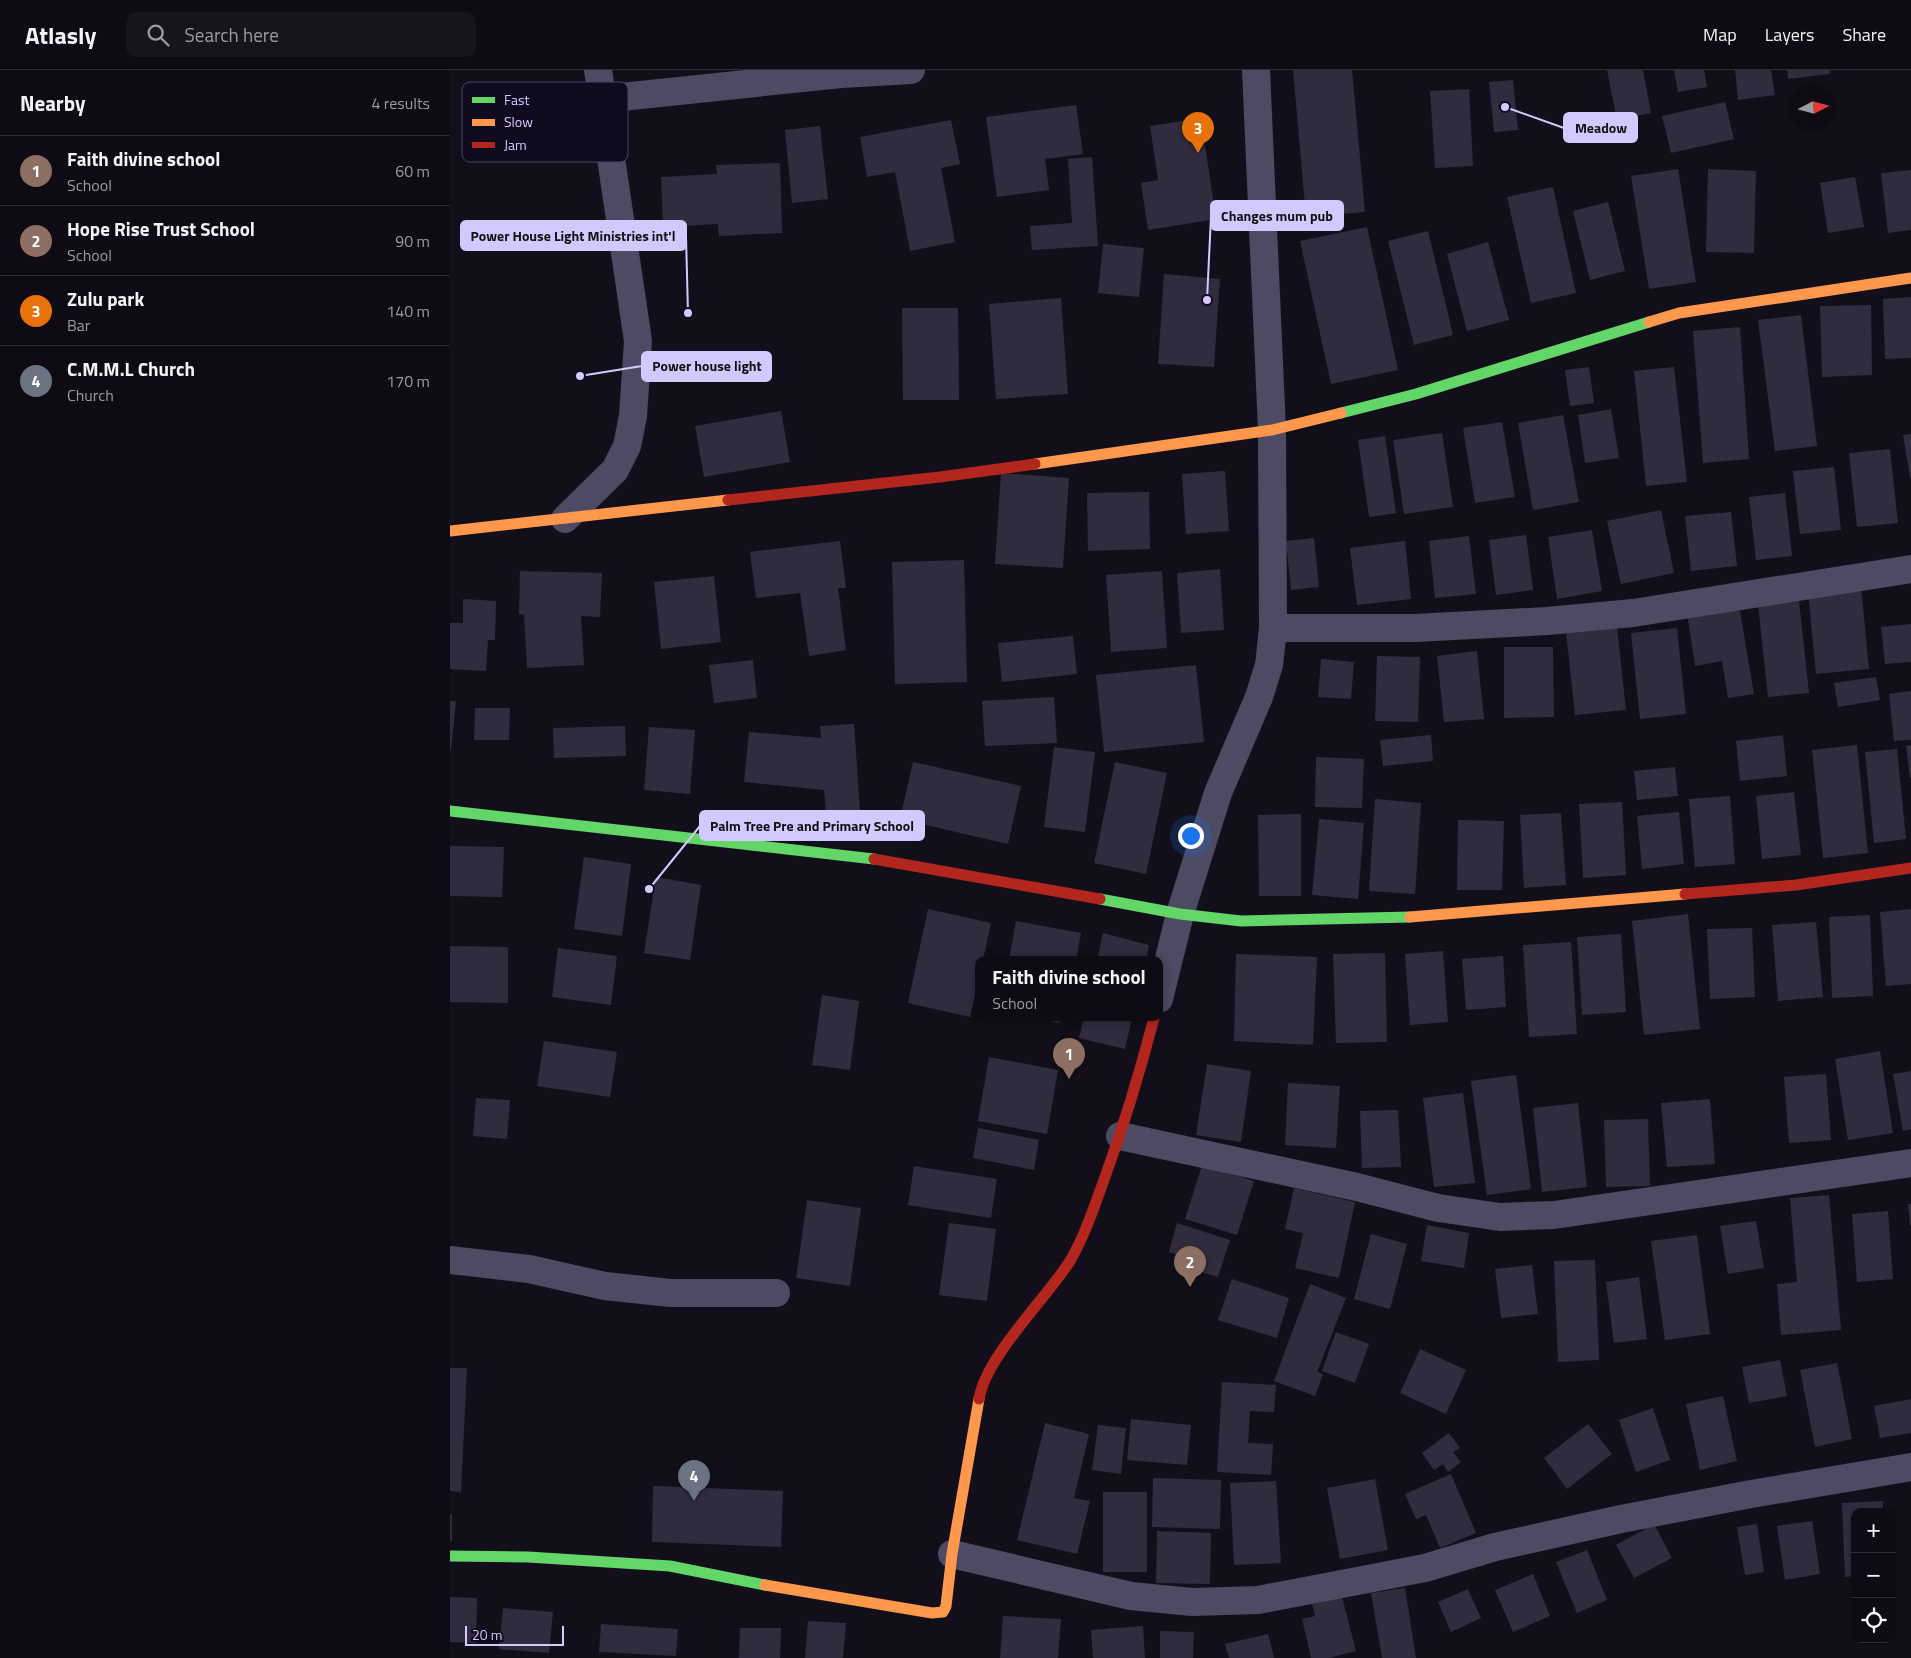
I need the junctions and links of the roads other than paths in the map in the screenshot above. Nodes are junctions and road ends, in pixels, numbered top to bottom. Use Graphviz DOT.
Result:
graph roads {
  1 [pos="911,70"];
  2 [pos="1256,70"];
  3 [pos="628,96"];
  4 [pos="611,162"];
  5 [pos="1911,278"];
  6 [pos="1272,430"];
  7 [pos="565,519"];
  8 [pos="450,531"];
  9 [pos="1911,569"];
  10 [pos="1273,628"];
  11 [pos="450,811"];
  12 [pos="1911,868"];
  13 [pos="1180,914"];
  14 [pos="1163,983"];
  15 [pos="1153,1021"];
  16 [pos="1120,1136"];
  17 [pos="1911,1163"];
  18 [pos="450,1260"];
  19 [pos="776,1293"];
  20 [pos="1911,1467"];
  21 [pos="952,1554"];
  22 [pos="450,1556"];
  1 -- 3 [label="street"];
  2 -- 6 [label="street"];
  4 -- 7 [label="street"];
  5 -- 6 [label="street"];
  6 -- 7 [label="street"];
  6 -- 10 [label="street"];
  7 -- 8 [label="street"];
  9 -- 10 [label="street"];
  10 -- 13 [label="street"];
  11 -- 13 [label="street"];
  12 -- 13 [label="street"];
  13 -- 14 [label="street"];
  15 -- 16 [label="street"];
  16 -- 17 [label="street"];
  16 -- 21 [label="street"];
  18 -- 19 [label="street"];
  20 -- 21 [label="street"];
  21 -- 22 [label="street"];
}
